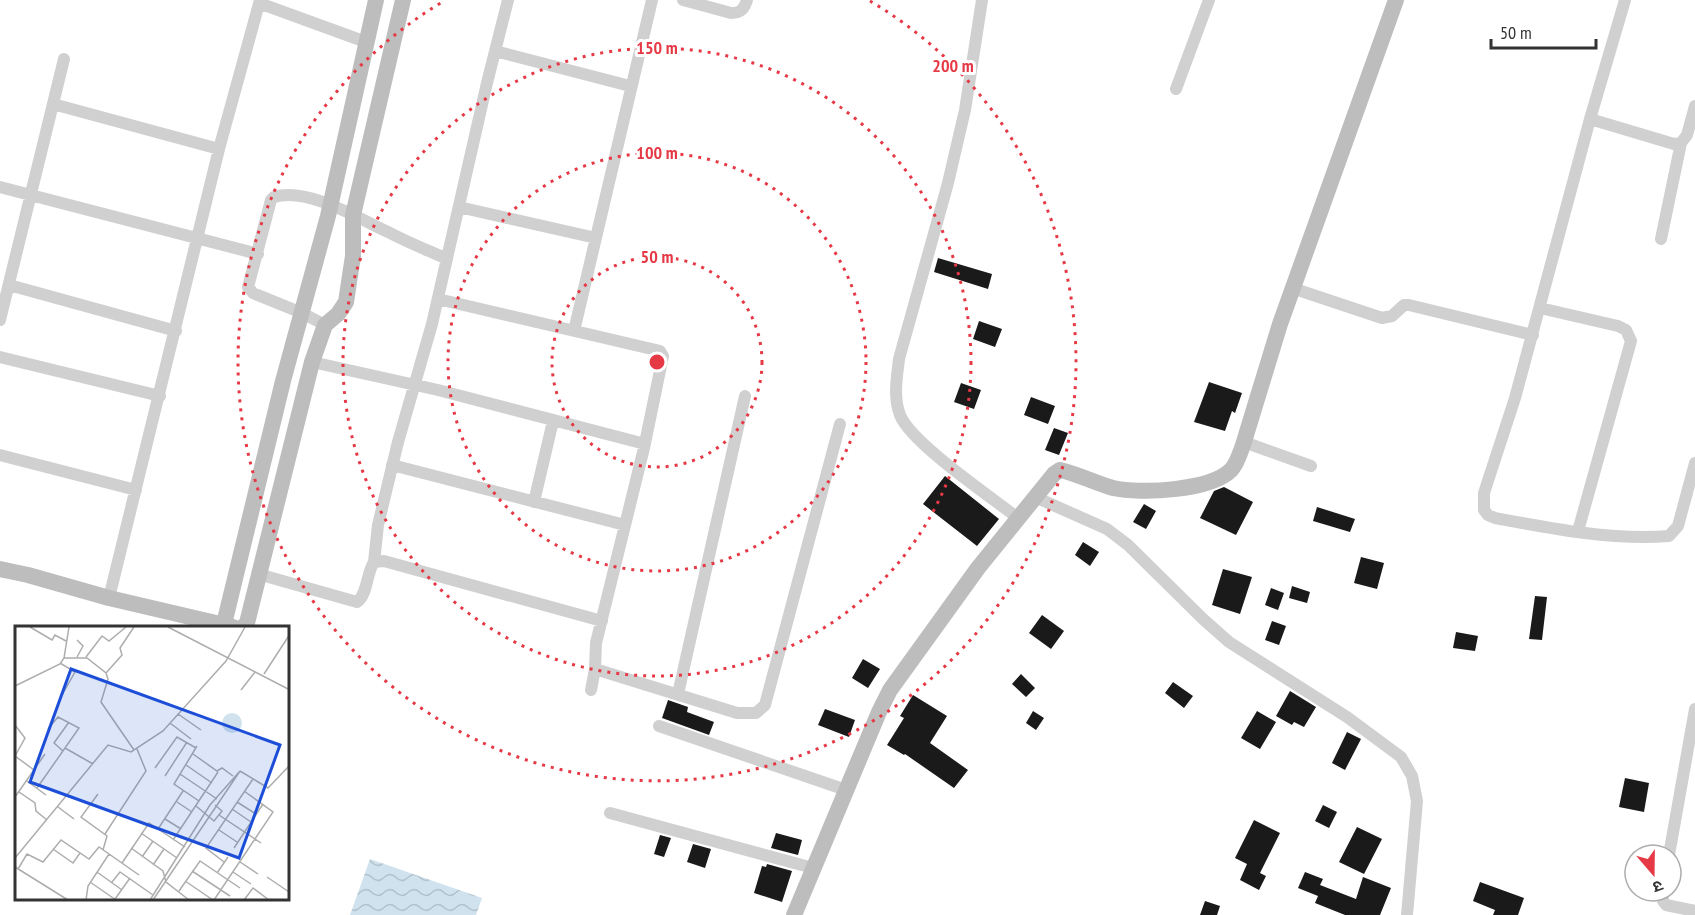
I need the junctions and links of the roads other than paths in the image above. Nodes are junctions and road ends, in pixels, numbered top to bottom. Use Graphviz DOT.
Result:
graph roads {
  1 [pos="376,0"];
  2 [pos="403,0"];
  3 [pos="508,0"];
  4 [pos="652,0"];
  5 [pos="683,0"];
  6 [pos="747,0"];
  7 [pos="982,0"];
  8 [pos="1209,0"];
  9 [pos="1396,0"];
  10 [pos="1625,0"];
  11 [pos="260,2"];
  12 [pos="366,42"];
  13 [pos="495,51"];
  14 [pos="64,59"];
  15 [pos="630,86"];
  16 [pos="1176,90"];
  17 [pos="53,104"];
  18 [pos="1695,106"];
  19 [pos="1590,119"];
  20 [pos="1681,143"];
  21 [pos="219,149"];
  22 [pos="0,188"];
  23 [pos="31,195"];
  24 [pos="331,204"];
  25 [pos="459,207"];
  26 [pos="353,215"];
  27 [pos="198,238"];
  28 [pos="596,238"];
  29 [pos="1661,239"];
  30 [pos="258,254"];
  31 [pos="447,259"];
  32 [pos="9,285"];
  33 [pos="1292,288"];
  34 [pos="438,299"];
  35 [pos="1540,308"];
  36 [pos="302,313"];
  37 [pos="0,320"];
  38 [pos="325,325"];
  39 [pos="176,331"];
  40 [pos="574,331"];
  41 [pos="1533,335"];
  42 [pos="0,357"];
  43 [pos="312,362"];
  44 [pos="415,386"];
  45 [pos="159,396"];
  46 [pos="745,396"];
  47 [pos="553,421"];
  48 [pos="840,424"];
  49 [pos="1244,442"];
  50 [pos="645,444"];
  51 [pos="0,455"];
  52 [pos="1695,463"];
  53 [pos="392,465"];
  54 [pos="1311,466"];
  55 [pos="136,490"];
  56 [pos="1035,497"];
  57 [pos="534,502"];
  58 [pos="1018,518"];
  59 [pos="625,525"];
  60 [pos="1578,531"];
  61 [pos="374,562"];
  62 [pos="0,569"];
  63 [pos="258,574"];
  64 [pos="109,598"];
  65 [pos="602,621"];
  66 [pos="229,625"];
  67 [pos="244,626"];
  68 [pos="595,669"];
  69 [pos="591,690"];
  70 [pos="678,694"];
  71 [pos="1695,709"];
  72 [pos="659,726"];
  73 [pos="846,790"];
  74 [pos="610,813"];
  75 [pos="1671,843"];
  76 [pos="813,868"];
  77 [pos="1664,903"];
  78 [pos="1695,911"];
  79 [pos="794,915"];
  80 [pos="1407,915"];
  1 -- 12 [label="street"];
  2 -- 26 [label="street"];
  3 -- 13 [label="street"];
  4 -- 15 [label="street"];
  5 -- 6 [label="street"];
  7 -- 58 [label="street"];
  8 -- 16 [label="street"];
  9 -- 33 [label="street"];
  10 -- 19 [label="street"];
  11 -- 12 [label="street"];
  11 -- 21 [label="street"];
  12 -- 24 [label="street"];
  13 -- 15 [label="street"];
  13 -- 25 [label="street"];
  14 -- 17 [label="street"];
  15 -- 28 [label="street"];
  17 -- 21 [label="street"];
  17 -- 23 [label="street"];
  18 -- 20 [label="street"];
  19 -- 20 [label="street"];
  19 -- 35 [label="street"];
  20 -- 29 [label="street"];
  21 -- 27 [label="street"];
  22 -- 23 [label="street"];
  23 -- 27 [label="street"];
  23 -- 32 [label="street"];
  24 -- 26 [label="street"];
  24 -- 30 [label="street"];
  24 -- 36 [label="street"];
  25 -- 28 [label="street"];
  25 -- 31 [label="street"];
  26 -- 31 [label="street"];
  26 -- 38 [label="street"];
  27 -- 30 [label="street"];
  27 -- 39 [label="street"];
  28 -- 40 [label="street"];
  30 -- 36 [label="street"];
  31 -- 34 [label="street"];
  32 -- 37 [label="street"];
  32 -- 39 [label="street"];
  33 -- 41 [label="street"];
  33 -- 49 [label="street"];
  34 -- 40 [label="street"];
  34 -- 44 [label="street"];
  35 -- 41 [label="street"];
  35 -- 60 [label="street"];
  36 -- 38 [label="street"];
  36 -- 66 [label="street"];
  38 -- 43 [label="street"];
  39 -- 45 [label="street"];
  40 -- 50 [label="street"];
  41 -- 60 [label="street"];
  42 -- 45 [label="street"];
  43 -- 44 [label="street"];
  43 -- 63 [label="street"];
  44 -- 47 [label="street"];
  44 -- 53 [label="street"];
  45 -- 55 [label="street"];
  46 -- 70 [label="street"];
  47 -- 50 [label="street"];
  47 -- 57 [label="street"];
  48 -- 70 [label="street"];
  49 -- 54 [label="street"];
  49 -- 56 [label="street"];
  50 -- 59 [label="street"];
  51 -- 55 [label="street"];
  52 -- 60 [label="street"];
  53 -- 57 [label="street"];
  53 -- 61 [label="street"];
  55 -- 64 [label="street"];
  56 -- 58 [label="street"];
  56 -- 80 [label="street"];
  57 -- 59 [label="street"];
  58 -- 73 [label="street"];
  59 -- 65 [label="street"];
  61 -- 63 [label="street"];
  61 -- 65 [label="street"];
  62 -- 64 [label="street"];
  63 -- 67 [label="street"];
  64 -- 66 [label="street"];
  65 -- 68 [label="street"];
  68 -- 69 [label="street"];
  68 -- 70 [label="street"];
  71 -- 75 [label="street"];
  72 -- 73 [label="street"];
  73 -- 76 [label="street"];
  74 -- 76 [label="street"];
  76 -- 79 [label="street"];
  77 -- 78 [label="street"];
}
